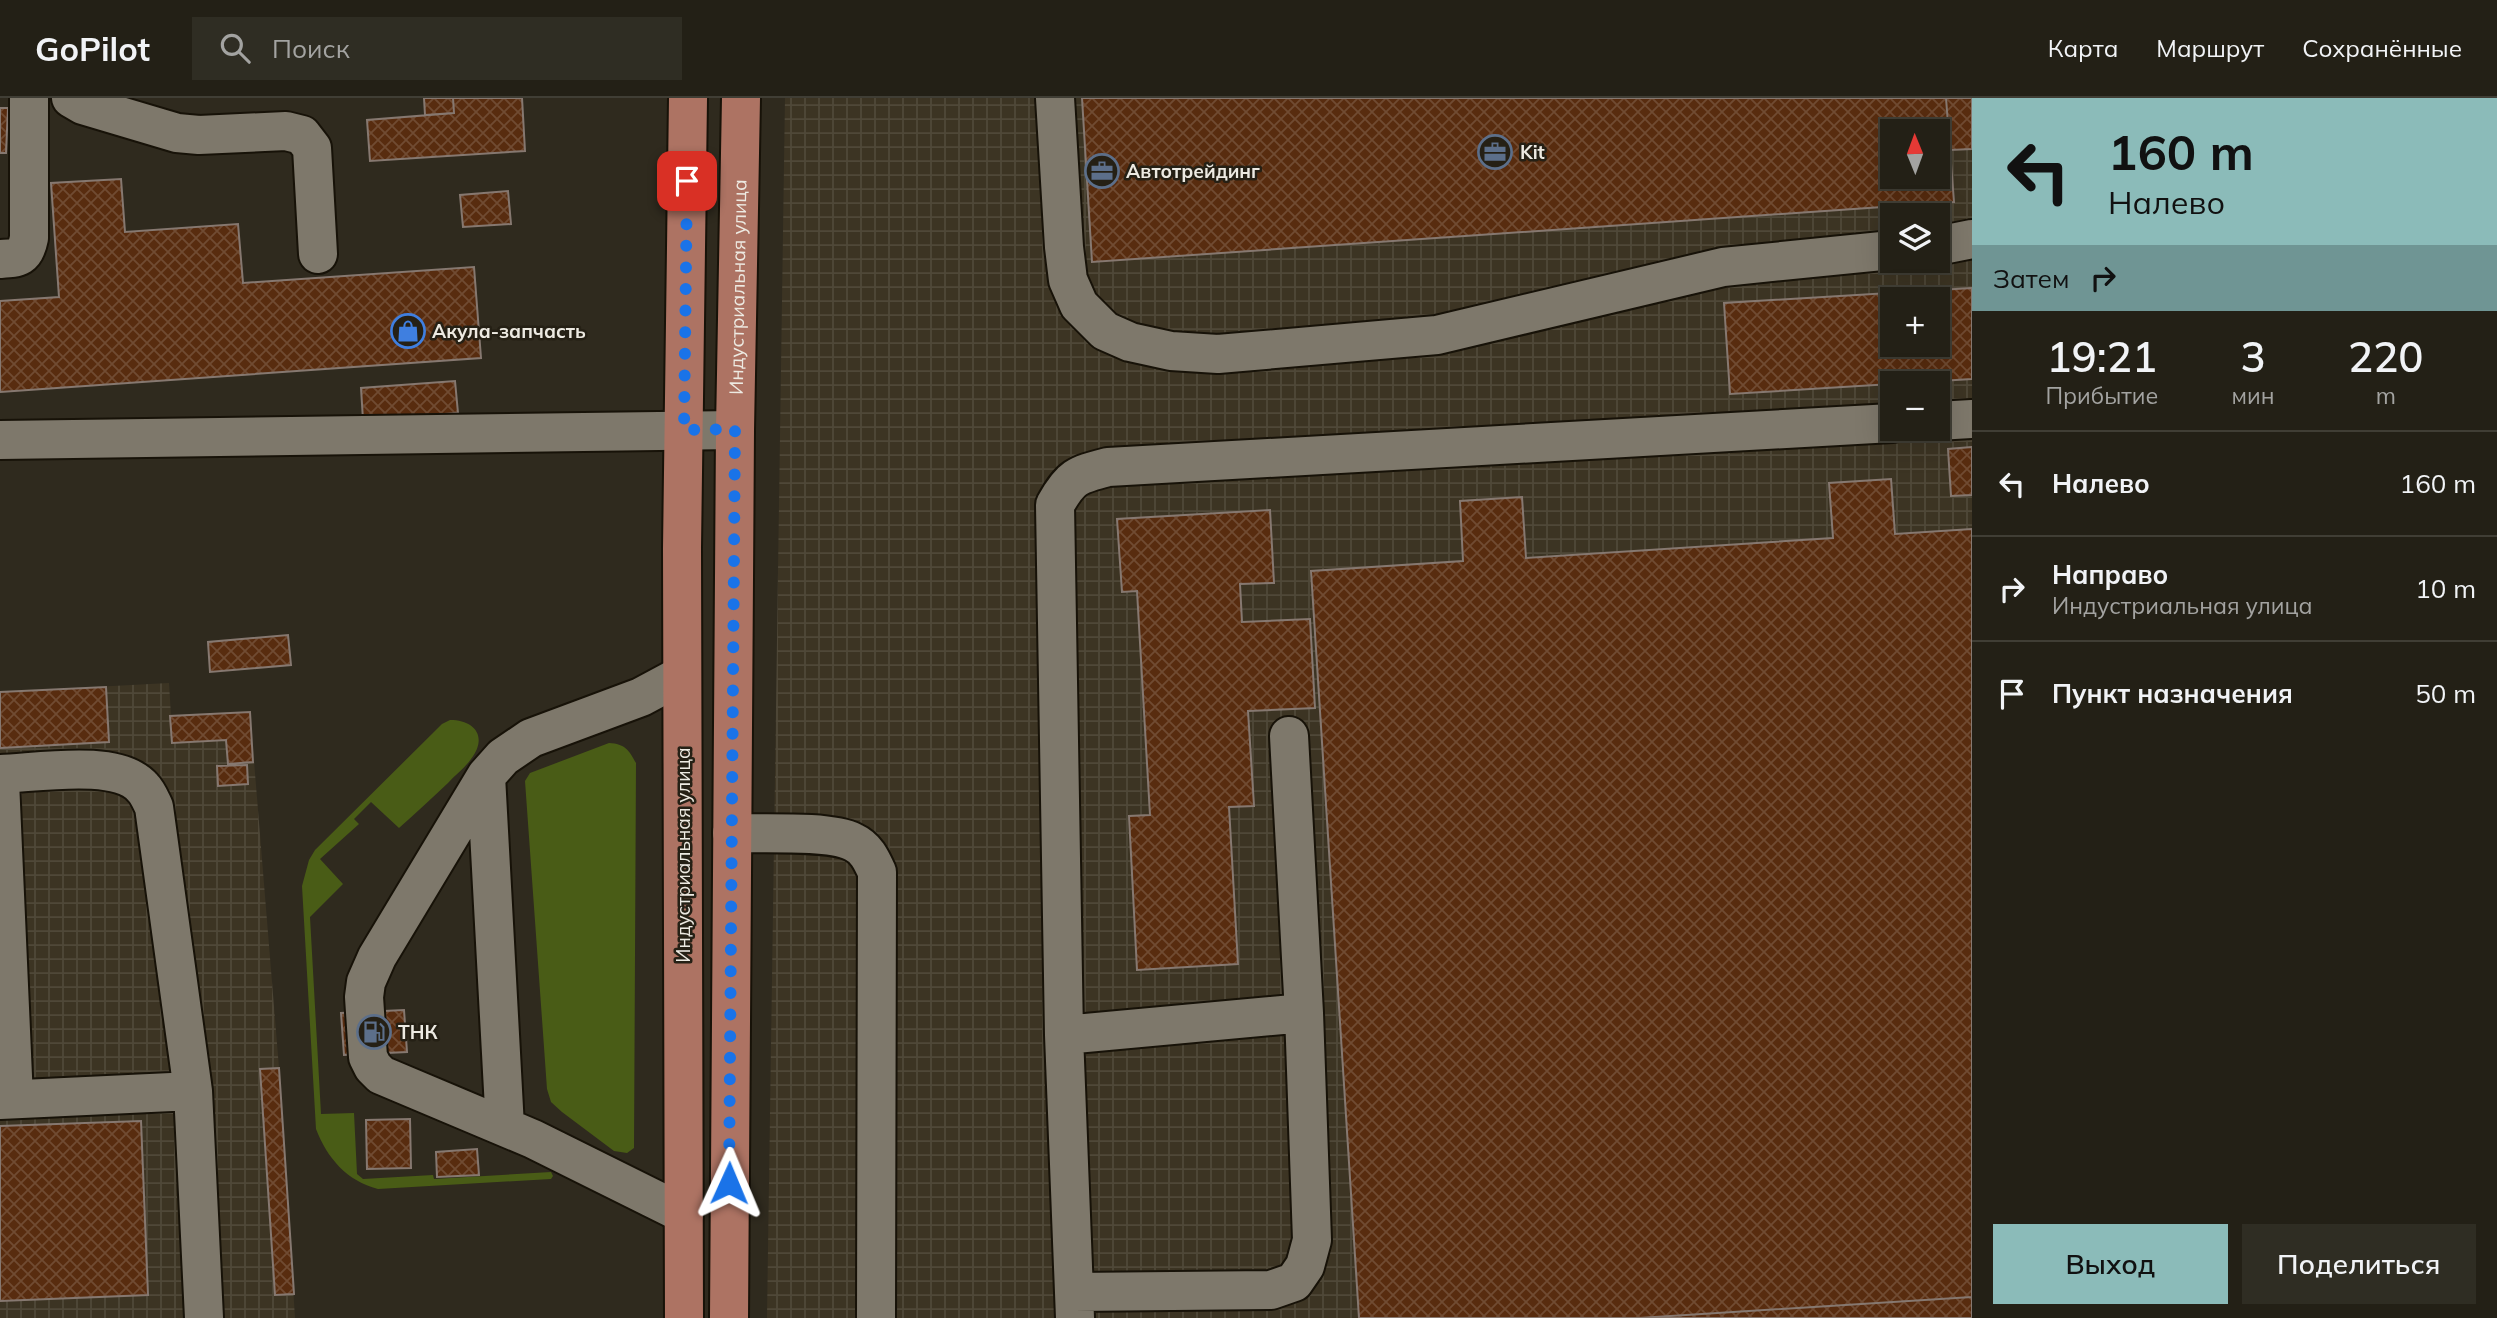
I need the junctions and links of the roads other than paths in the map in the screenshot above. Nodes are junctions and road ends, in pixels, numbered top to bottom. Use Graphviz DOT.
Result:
graph roads {
  1 [pos="29,98"];
  2 [pos="71,98"];
  3 [pos="688,98"];
  4 [pos="741,98"];
  5 [pos="1055,98"];
  6 [pos="1972,239"];
  7 [pos="1950,243"];
  8 [pos="1880,251"];
  9 [pos="318,254"];
  10 [pos="0,259"];
  11 [pos="1972,419"];
  12 [pos="1950,420"];
  13 [pos="1880,424"];
  14 [pos="735,429"];
  15 [pos="684,430"];
  16 [pos="0,440"];
  17 [pos="682,675"];
  18 [pos="1289,736"];
  19 [pos="0,775"];
  20 [pos="486,776"];
  21 [pos="0,781"];
  22 [pos="732,833"];
  23 [pos="1304,1013"];
  24 [pos="1064,1035"];
  25 [pos="193,1091"];
  26 [pos="7,1099"];
  27 [pos="505,1127"];
  28 [pos="684,1214"];
  29 [pos="1075,1305"];
  30 [pos="204,1318"];
  31 [pos="684,1318"];
  32 [pos="729,1318"];
  33 [pos="876,1318"];
  1 -- 10 [label="lane"];
  2 -- 9 [label="lane"];
  3 -- 15 [label="main road, Индустриальная улица"];
  4 -- 14 [label="main road, Индустриальная улица"];
  5 -- 8 [label="lane"];
  6 -- 7 [label="lane"];
  11 -- 12 [label="lane"];
  13 -- 24 [label="lane"];
  14 -- 15 [label="lane"];
  14 -- 22 [label="main road, Индустриальная улица"];
  15 -- 16 [label="lane"];
  15 -- 17 [label="main road, Индустриальная улица"];
  17 -- 20 [label="lane"];
  17 -- 28 [label="main road, Индустриальная улица"];
  18 -- 23 [label="lane"];
  19 -- 25 [label="lane"];
  20 -- 27 [label="lane"];
  20 -- 27 [label="lane"];
  21 -- 26 [label="lane"];
  22 -- 32 [label="main road, Индустриальная улица"];
  22 -- 33 [label="lane"];
  23 -- 24 [label="lane"];
  23 -- 29 [label="lane"];
  24 -- 29 [label="lane"];
  25 -- 26 [label="lane"];
  25 -- 30 [label="lane"];
  27 -- 28 [label="lane"];
  28 -- 31 [label="main road, Индустриальная улица"];
}
